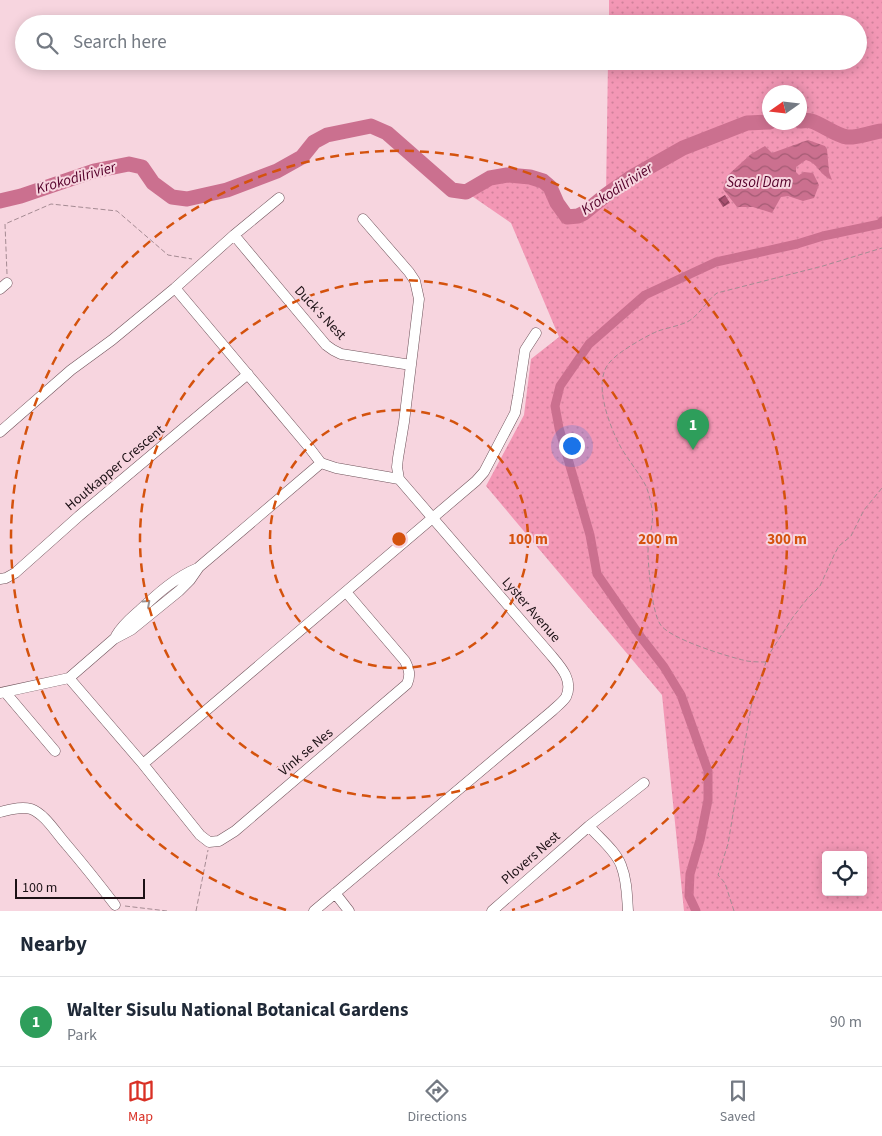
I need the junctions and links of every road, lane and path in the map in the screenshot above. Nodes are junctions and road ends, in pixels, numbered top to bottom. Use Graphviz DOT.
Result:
graph roads {
  1 [pos="279,198"];
  2 [pos="363,219"];
  3 [pos="234,235"];
  4 [pos="882,248"];
  5 [pos="206,260"];
  6 [pos="4,286"];
  7 [pos="175,288"];
  8 [pos="536,332"];
  9 [pos="411,365"];
  10 [pos="248,374"];
  11 [pos="0,432"];
  12 [pos="320,463"];
  13 [pos="399,479"];
  14 [pos="882,488"];
  15 [pos="434,518"];
  16 [pos="0,580"];
  17 [pos="346,592"];
  18 [pos="766,662"];
  19 [pos="69,678"];
  20 [pos="2,693"];
  21 [pos="55,752"];
  22 [pos="143,764"];
  23 [pos="644,783"];
  24 [pos="0,812"];
  25 [pos="588,826"];
  26 [pos="210,842"];
  27 [pos="335,893"];
  28 [pos="115,905"];
  29 [pos="167,911"];
  30 [pos="196,911"];
  31 [pos="314,911"];
  32 [pos="349,911"];
  33 [pos="492,911"];
  34 [pos="628,911"];
  35 [pos="734,911"];
  1 -- 3 [label="street"];
  2 -- 9 [label="street"];
  3 -- 5 [label="street"];
  3 -- 9 [label="street, Duck's Nest"];
  4 -- 18 [label="path"];
  5 -- 6 [label="path"];
  5 -- 7 [label="street"];
  7 -- 10 [label="street"];
  7 -- 11 [label="street"];
  8 -- 15 [label="street"];
  9 -- 13 [label="street"];
  10 -- 12 [label="street"];
  10 -- 16 [label="street, Houtkapper Crescent"];
  12 -- 13 [label="street"];
  12 -- 19 [label="street"];
  13 -- 15 [label="street, Lyster Avenue"];
  14 -- 18 [label="path"];
  15 -- 17 [label="street"];
  15 -- 27 [label="street, Lyster Avenue"];
  17 -- 22 [label="street"];
  17 -- 26 [label="street, Vink se Nes"];
  18 -- 35 [label="path"];
  19 -- 20 [label="street"];
  19 -- 22 [label="street"];
  20 -- 21 [label="street"];
  22 -- 26 [label="street"];
  23 -- 25 [label="street, Plovers Nest"];
  24 -- 28 [label="street"];
  25 -- 33 [label="street, Plovers Nest"];
  25 -- 34 [label="street"];
  26 -- 30 [label="path"];
  27 -- 31 [label="street, Lyster Avenue"];
  27 -- 32 [label="street"];
  28 -- 29 [label="path"];
}
